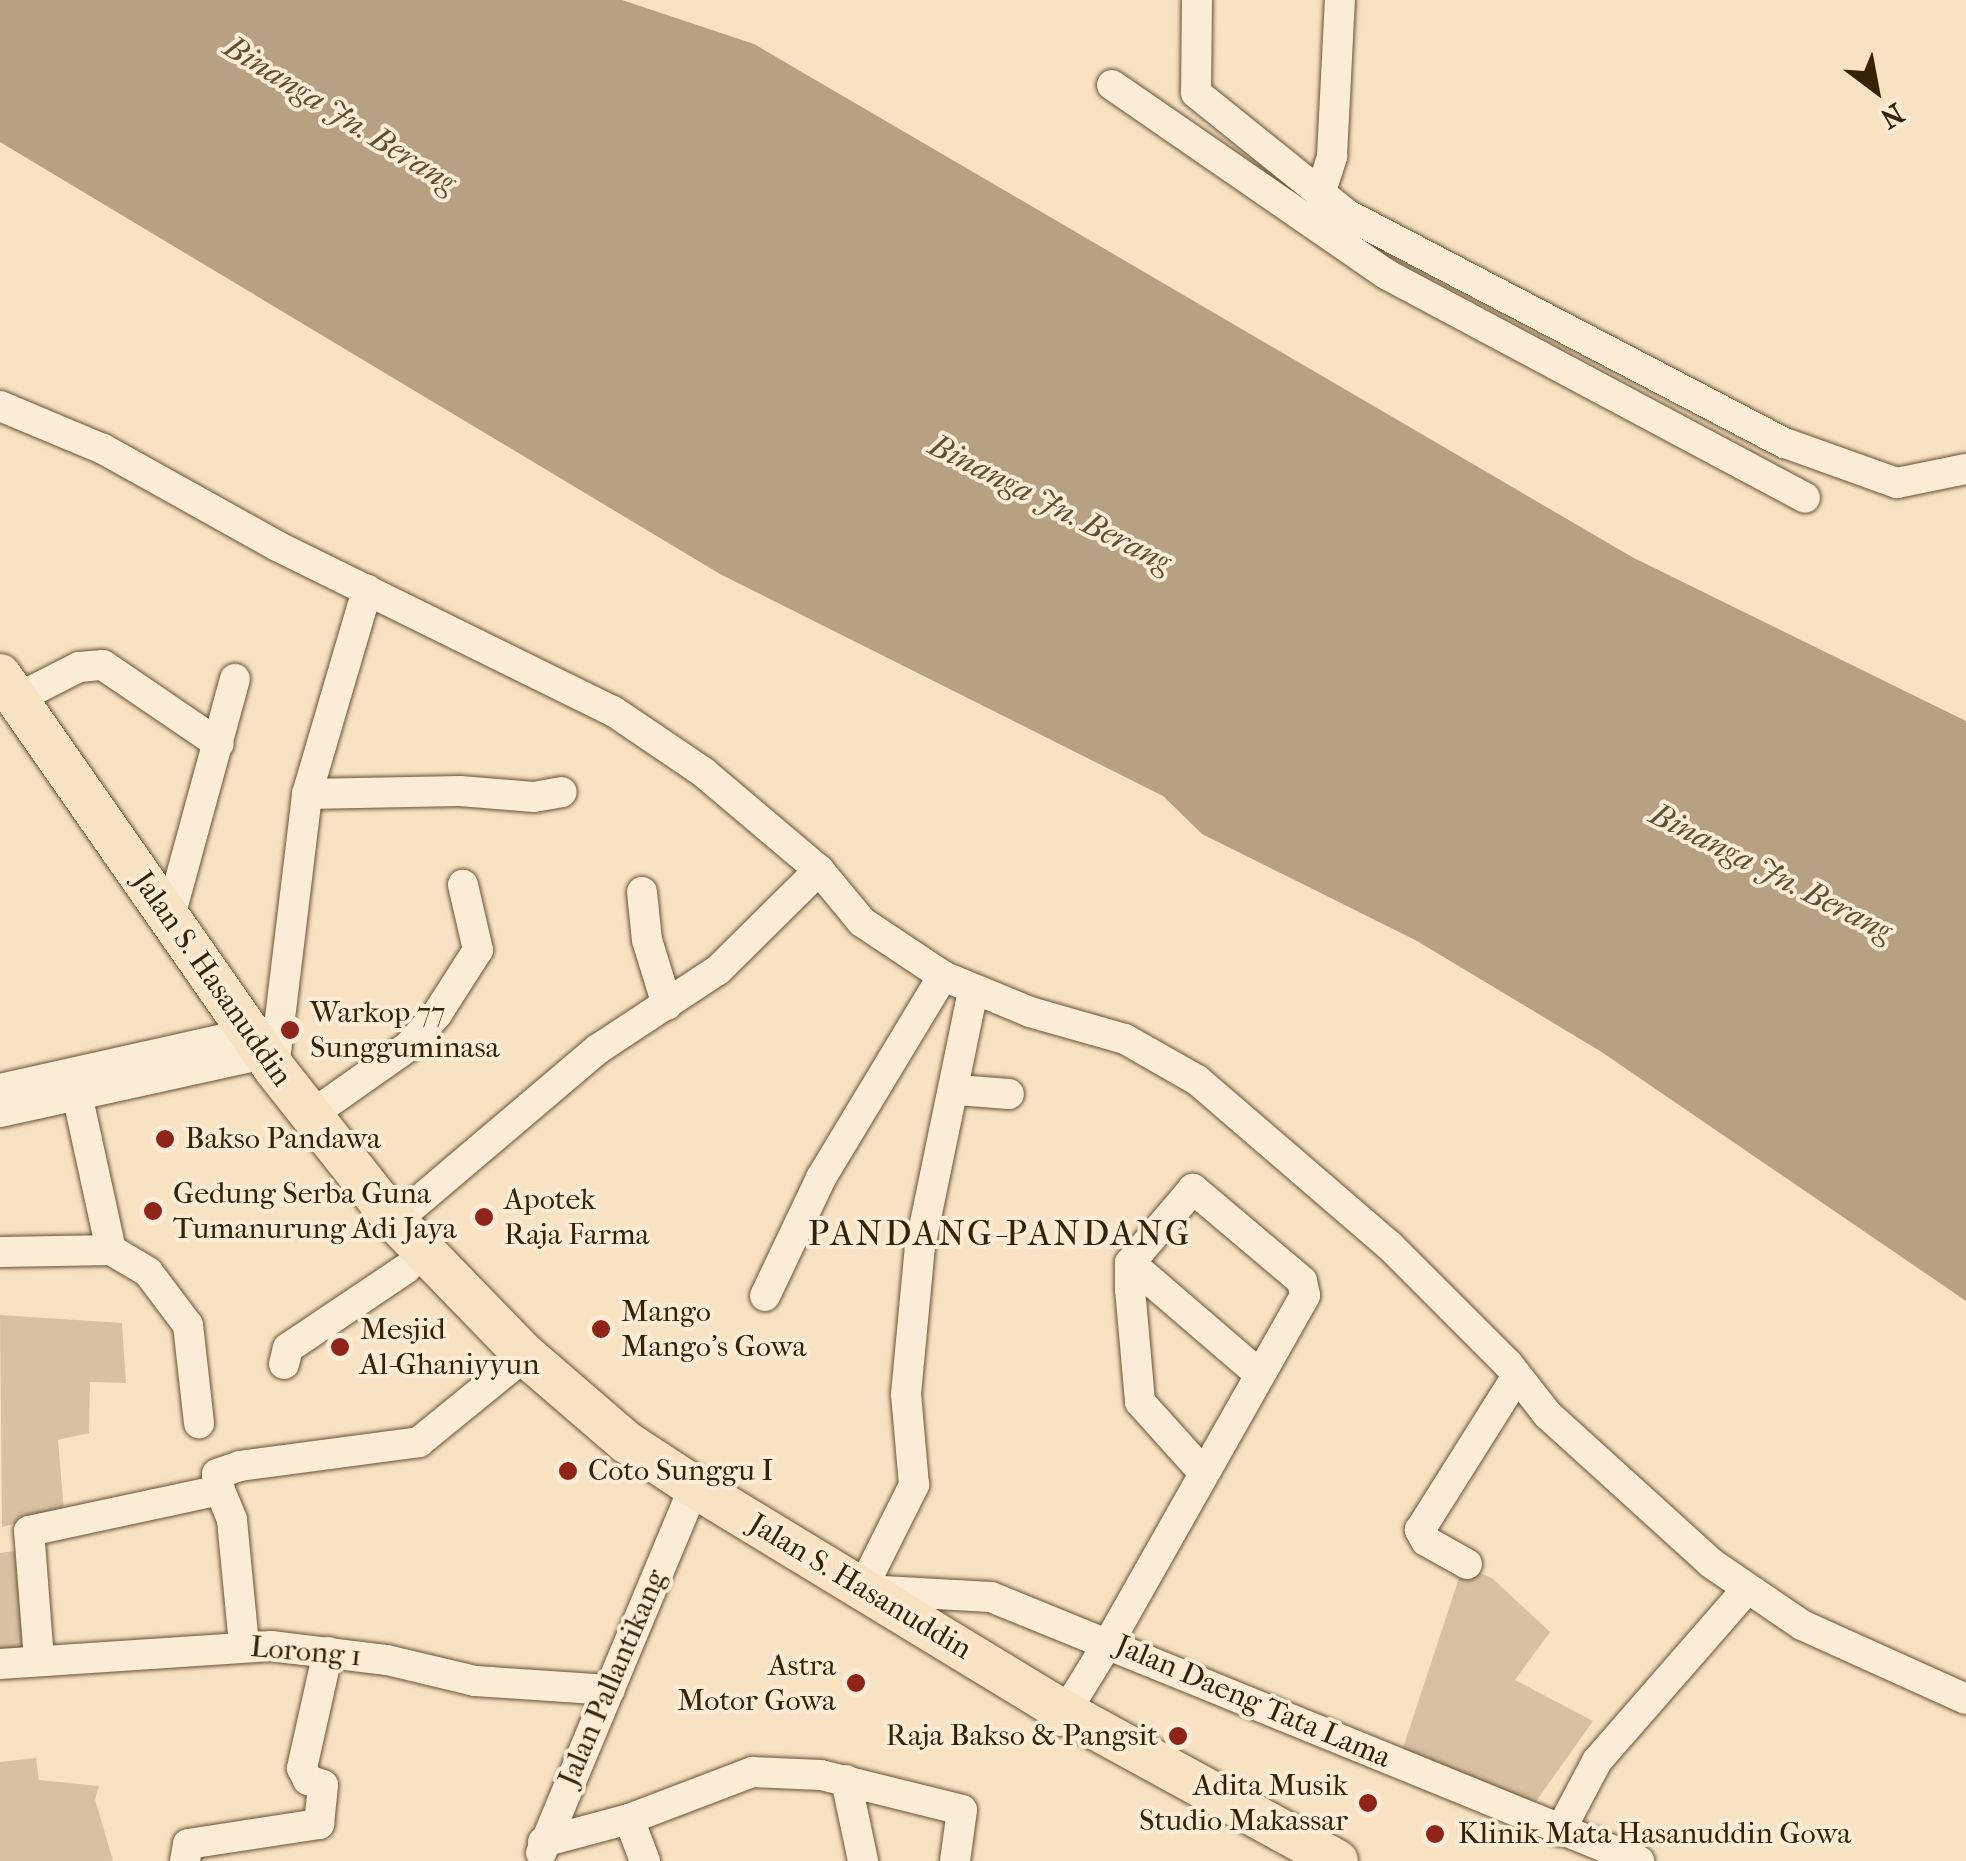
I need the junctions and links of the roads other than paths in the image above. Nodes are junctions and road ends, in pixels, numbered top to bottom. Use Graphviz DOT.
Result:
graph roads {
  1 [pos="1197,0"];
  2 [pos="1340,0"];
  3 [pos="1112,85"];
  4 [pos="1219,115"];
  5 [pos="1233,168"];
  6 [pos="1320,194"];
  7 [pos="0,406"];
  8 [pos="1966,469"];
  9 [pos="1805,498"];
  10 [pos="367,590"];
  11 [pos="236,679"];
  12 [pos="6,688"];
  13 [pos="218,744"];
  14 [pos="562,792"];
  15 [pos="307,794"];
  16 [pos="819,870"];
  17 [pos="463,885"];
  18 [pos="642,892"];
  19 [pos="169,920"];
  20 [pos="943,976"];
  21 [pos="973,990"];
  22 [pos="667,1004"];
  23 [pos="254,1050"];
  24 [pos="0,1089"];
  25 [pos="957,1090"];
  26 [pos="76,1094"];
  27 [pos="1009,1094"];
  28 [pos="0,1112"];
  29 [pos="311,1114"];
  30 [pos="395,1221"];
  31 [pos="110,1250"];
  32 [pos="0,1252"];
  33 [pos="1130,1263"];
  34 [pos="407,1268"];
  35 [pos="765,1296"];
  36 [pos="284,1364"];
  37 [pos="511,1367"];
  38 [pos="1258,1373"];
  39 [pos="1518,1376"];
  40 [pos="199,1423"];
  41 [pos="1204,1472"];
  42 [pos="220,1490"];
  43 [pos="690,1496"];
  44 [pos="772,1539"];
  45 [pos="1467,1564"];
  46 [pos="1746,1590"];
  47 [pos="862,1592"];
  48 [pos="1110,1640"];
  49 [pos="244,1645"];
  50 [pos="328,1652"];
  51 [pos="40,1660"];
  52 [pos="0,1664"];
  53 [pos="610,1690"];
  54 [pos="1966,1699"];
  55 [pos="1062,1716"];
  56 [pos="846,1780"];
  57 [pos="629,1819"];
  58 [pos="1560,1831"];
  59 [pos="542,1851"];
  60 [pos="185,1861"];
  61 [pos="646,1861"];
  62 [pos="863,1861"];
  63 [pos="955,1861"];
  64 [pos="1302,1861"];
  65 [pos="1337,1861"];
  66 [pos="1639,1861"];
  1 -- 4 [label="street"];
  2 -- 6 [label="street"];
  3 -- 5 [label="street"];
  4 -- 5 [label="street"];
  4 -- 6 [label="street"];
  5 -- 9 [label="street"];
  6 -- 8 [label="street"];
  7 -- 10 [label="street"];
  10 -- 15 [label="street"];
  10 -- 16 [label="street"];
  11 -- 13 [label="street"];
  12 -- 13 [label="street"];
  12 -- 19 [label="highway, Jalan S. Hasanuddin"];
  12 -- 23 [label="highway, Jalan S. Hasanuddin"];
  13 -- 19 [label="street"];
  14 -- 15 [label="street"];
  15 -- 23 [label="street"];
  16 -- 20 [label="street"];
  16 -- 22 [label="street"];
  17 -- 29 [label="street"];
  18 -- 22 [label="street"];
  19 -- 23 [label="highway, Jalan S. Hasanuddin"];
  20 -- 21 [label="street"];
  20 -- 35 [label="street"];
  21 -- 25 [label="street"];
  21 -- 39 [label="street"];
  22 -- 30 [label="street"];
  23 -- 24 [label="street"];
  23 -- 26 [label="street"];
  23 -- 29 [label="highway, Jalan S. Hasanuddin"];
  23 -- 34 [label="highway, Jalan S. Hasanuddin"];
  25 -- 27 [label="street"];
  25 -- 47 [label="street"];
  26 -- 28 [label="street"];
  26 -- 31 [label="street"];
  29 -- 30 [label="highway, Jalan S. Hasanuddin"];
  30 -- 44 [label="highway, Jalan S. Hasanuddin"];
  31 -- 32 [label="street"];
  31 -- 40 [label="street"];
  33 -- 38 [label="street"];
  33 -- 38 [label="street"];
  33 -- 41 [label="street"];
  34 -- 36 [label="street"];
  34 -- 37 [label="highway, Jalan S. Hasanuddin"];
  37 -- 42 [label="street"];
  37 -- 43 [label="highway, Jalan S. Hasanuddin"];
  38 -- 41 [label="street"];
  39 -- 45 [label="street"];
  39 -- 46 [label="street"];
  41 -- 48 [label="street"];
  42 -- 49 [label="street"];
  42 -- 51 [label="street"];
  43 -- 44 [label="highway, Jalan S. Hasanuddin"];
  43 -- 53 [label="street, Jalan Pallantikang"];
  44 -- 47 [label="highway, Jalan S. Hasanuddin"];
  46 -- 54 [label="street"];
  46 -- 58 [label="street"];
  47 -- 48 [label="street, Jalan Daeng Tata Lama"];
  47 -- 55 [label="highway, Jalan S. Hasanuddin"];
  48 -- 55 [label="street"];
  48 -- 58 [label="street, Jalan Daeng Tata Lama"];
  49 -- 50 [label="street, Lorong 1"];
  49 -- 51 [label="street, Lorong 1"];
  50 -- 53 [label="street, Lorong 1"];
  50 -- 60 [label="street"];
  51 -- 52 [label="street, Lorong 1"];
  53 -- 59 [label="street, Jalan Pallantikang"];
  55 -- 64 [label="highway, Jalan S. Hasanuddin"];
  55 -- 65 [label="highway, Jalan S. Hasanuddin"];
  56 -- 57 [label="street"];
  56 -- 62 [label="street"];
  56 -- 63 [label="street"];
  57 -- 59 [label="street"];
  57 -- 61 [label="street"];
  58 -- 66 [label="street, Jalan Daeng Tata Lama"];
}
